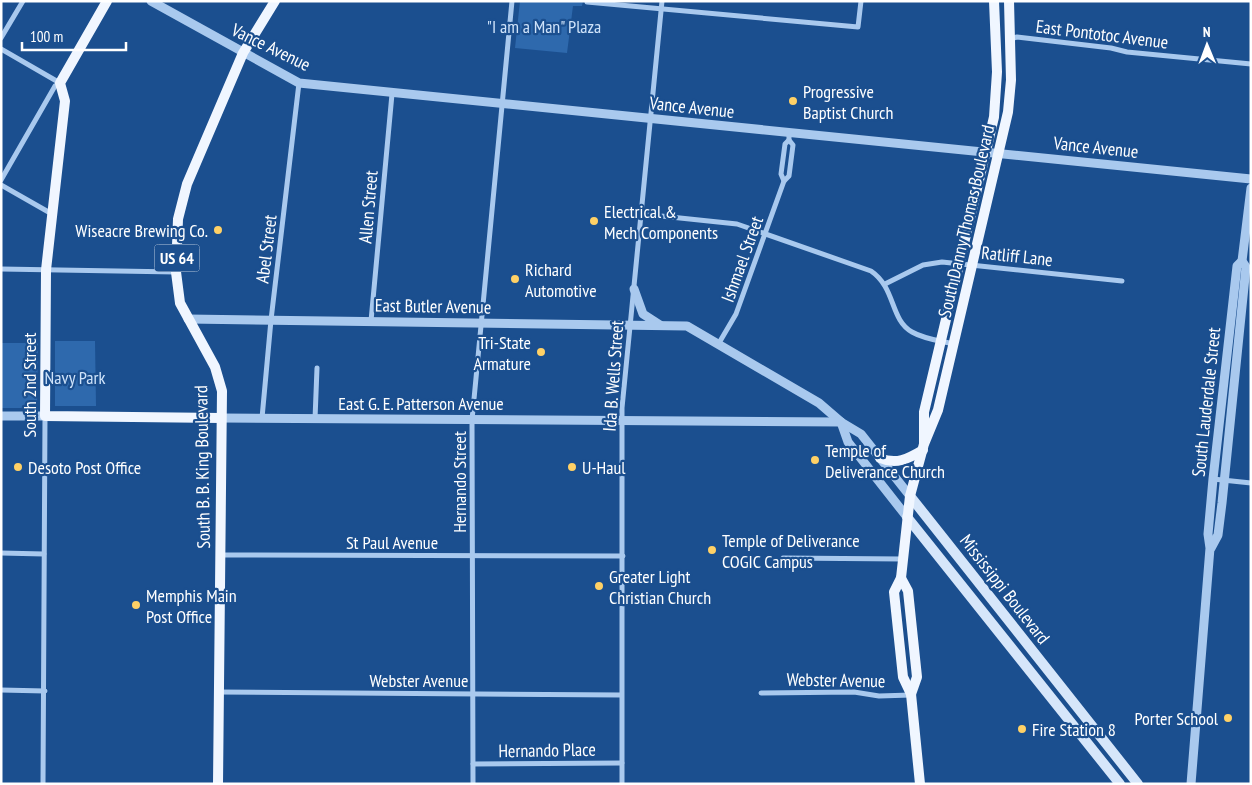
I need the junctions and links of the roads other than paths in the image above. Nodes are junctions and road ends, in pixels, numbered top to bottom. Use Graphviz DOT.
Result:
graph roads {
  1 [pos="23,1"];
  2 [pos="107,1"];
  3 [pos="151,1"];
  4 [pos="275,1"];
  5 [pos="512,1"];
  6 [pos="662,1"];
  7 [pos="861,1"];
  8 [pos="994,1"];
  9 [pos="1009,1"];
  10 [pos="587,2"];
  11 [pos="661,9"];
  12 [pos="1,38"];
  13 [pos="1010,39"];
  14 [pos="1,49"];
  15 [pos="242,53"];
  16 [pos="1251,64"];
  17 [pos="60,83"];
  18 [pos="299,83"];
  19 [pos="392,94"];
  20 [pos="502,104"];
  21 [pos="649,119"];
  22 [pos="789,136"];
  23 [pos="986,152"];
  24 [pos="999,153"];
  25 [pos="1,179"];
  26 [pos="1251,179"];
  27 [pos="1,185"];
  28 [pos="1251,188"];
  29 [pos="52,214"];
  30 [pos="642,214"];
  31 [pos="766,233"];
  32 [pos="958,264"];
  33 [pos="973,265"];
  34 [pos="1,269"];
  35 [pos="46,270"];
  36 [pos="176,272"];
  37 [pos="1122,281"];
  38 [pos="885,284"];
  39 [pos="634,289"];
  40 [pos="1241,312"];
  41 [pos="188,319"];
  42 [pos="271,320"];
  43 [pos="371,321"];
  44 [pos="482,323"];
  45 [pos="630,324"];
  46 [pos="660,325"];
  47 [pos="678,325"];
  48 [pos="941,341"];
  49 [pos="718,343"];
  50 [pos="954,344"];
  51 [pos="317,368"];
  52 [pos="1,416"];
  53 [pos="45,416"];
  54 [pos="221,418"];
  55 [pos="262,418"];
  56 [pos="315,419"];
  57 [pos="472,420"];
  58 [pos="622,421"];
  59 [pos="841,422"];
  60 [pos="924,447"];
  61 [pos="880,458"];
  62 [pos="1213,479"];
  63 [pos="1224,480"];
  64 [pos="1251,483"];
  65 [pos="910,496"];
  66 [pos="907,517"];
  67 [pos="1210,548"];
  68 [pos="1,553"];
  69 [pos="44,554"];
  70 [pos="220,554"];
  71 [pos="472,556"];
  72 [pos="623,556"];
  73 [pos="783,558"];
  74 [pos="902,559"];
  75 [pos="983,588"];
  76 [pos="972,598"];
  77 [pos="1,690"];
  78 [pos="1064,690"];
  79 [pos="44,691"];
  80 [pos="217,692"];
  81 [pos="761,692"];
  82 [pos="474,694"];
  83 [pos="911,694"];
  84 [pos="621,695"];
  85 [pos="1052,699"];
  86 [pos="622,763"];
  87 [pos="473,764"];
  88 [pos="43,784"];
  89 [pos="218,784"];
  90 [pos="473,784"];
  91 [pos="622,784"];
  92 [pos="920,784"];
  93 [pos="1120,784"];
  94 [pos="1138,784"];
  95 [pos="1191,784"];
  1 -- 12 [label="street"];
  2 -- 17 [label="main road"];
  3 -- 15 [label="street, Vance Avenue"];
  4 -- 15 [label="main road, South B. B. King Boulevard / US 64"];
  5 -- 20 [label="street, Hernando Street"];
  6 -- 11 [label="street, Ida B. Wells Street"];
  7 -- 11 [label="street"];
  8 -- 23 [label="main road, South Danny Thomas Boulevard"];
  9 -- 13 [label="main road, South Danny Thomas Boulevard"];
  10 -- 11 [label="street"];
  11 -- 21 [label="street, Ida B. Wells Street"];
  13 -- 16 [label="street, East Pontotoc Avenue"];
  13 -- 24 [label="main road, South Danny Thomas Boulevard"];
  14 -- 17 [label="street"];
  15 -- 18 [label="street, Vance Avenue"];
  15 -- 36 [label="main road, South B. B. King Boulevard / US 64"];
  17 -- 25 [label="street"];
  17 -- 29 [label="main road, South 2nd Street"];
  18 -- 19 [label="street, Vance Avenue"];
  18 -- 42 [label="street, Abel Street"];
  19 -- 20 [label="street, Vance Avenue"];
  19 -- 43 [label="street, Allen Street"];
  20 -- 21 [label="street, Vance Avenue"];
  20 -- 44 [label="street, Hernando Street"];
  21 -- 22 [label="street, Vance Avenue"];
  21 -- 30 [label="street, Ida B. Wells Street"];
  22 -- 23 [label="street, Vance Avenue"];
  22 -- 31 [label="street, Ishmael Street"];
  23 -- 24 [label="street, Vance Avenue"];
  23 -- 32 [label="main road, South Danny Thomas Boulevard"];
  24 -- 26 [label="street, Vance Avenue"];
  24 -- 33 [label="main road, South Danny Thomas Boulevard"];
  27 -- 29 [label="street"];
  28 -- 40 [label="street, South Lauderdale Street"];
  29 -- 35 [label="main road, South 2nd Street"];
  30 -- 31 [label="street"];
  30 -- 39 [label="street, Ida B. Wells Street"];
  31 -- 38 [label="street"];
  31 -- 49 [label="street, Ishmael Street"];
  32 -- 33 [label="street, Ratliff Lane"];
  32 -- 38 [label="street, Ratliff Lane"];
  32 -- 48 [label="main road, South Danny Thomas Boulevard"];
  33 -- 37 [label="street, Ratliff Lane"];
  33 -- 50 [label="main road, South Danny Thomas Boulevard"];
  34 -- 35 [label="street"];
  35 -- 36 [label="street"];
  35 -- 53 [label="main road, South 2nd Street"];
  36 -- 41 [label="main road, South B. B. King Boulevard / US 64"];
  38 -- 48 [label="street"];
  39 -- 45 [label="street, Ida B. Wells Street"];
  39 -- 46 [label="street"];
  40 -- 62 [label="street, South Lauderdale Street"];
  40 -- 63 [label="street, South Lauderdale Street"];
  41 -- 42 [label="street, East Butler Avenue"];
  41 -- 54 [label="main road, South B. B. King Boulevard / US 64"];
  42 -- 43 [label="street, East Butler Avenue"];
  42 -- 55 [label="street, Abel Street"];
  43 -- 44 [label="street, East Butler Avenue"];
  44 -- 45 [label="street, East Butler Avenue"];
  44 -- 57 [label="street, Hernando Street"];
  45 -- 46 [label="street, East Butler Avenue"];
  45 -- 58 [label="street, Ida B. Wells Street"];
  46 -- 47 [label="street, East Butler Avenue"];
  47 -- 49 [label="street, Mississippi Boulevard"];
  48 -- 50 [label="street"];
  48 -- 60 [label="main road, South Danny Thomas Boulevard"];
  49 -- 59 [label="street, Mississippi Boulevard"];
  50 -- 60 [label="main road, South Danny Thomas Boulevard"];
  51 -- 56 [label="street"];
  52 -- 53 [label="street, East G. E. Patterson Avenue"];
  53 -- 54 [label="main road, East G. E. Patterson Avenue"];
  53 -- 69 [label="street, South 2nd Street"];
  54 -- 55 [label="street, East G. E. Patterson Avenue"];
  54 -- 70 [label="main road, South B. B. King Boulevard / US 64"];
  55 -- 56 [label="street, East G. E. Patterson Avenue"];
  56 -- 57 [label="street, East G. E. Patterson Avenue"];
  57 -- 58 [label="street, East G. E. Patterson Avenue"];
  57 -- 71 [label="street, Hernando Street"];
  58 -- 59 [label="street, East G. E. Patterson Avenue"];
  58 -- 72 [label="street, Ida B. Wells Street"];
  59 -- 61 [label="street, Mississippi Boulevard"];
  59 -- 66 [label="street, Mississippi Boulevard"];
  60 -- 61 [label="main road"];
  60 -- 65 [label="main road, South Danny Thomas Boulevard"];
  61 -- 65 [label="street, Mississippi Boulevard"];
  62 -- 63 [label="street"];
  62 -- 67 [label="street, South Lauderdale Street"];
  63 -- 64 [label="street"];
  63 -- 67 [label="street, South Lauderdale Street"];
  65 -- 66 [label="main road, South Danny Thomas Boulevard"];
  65 -- 75 [label="main road, Mississippi Boulevard"];
  66 -- 74 [label="main road, South Danny Thomas Boulevard"];
  66 -- 76 [label="main road, Mississippi Boulevard"];
  67 -- 95 [label="street, South Lauderdale Street"];
  68 -- 69 [label="street"];
  69 -- 79 [label="street, South 2nd Street"];
  70 -- 71 [label="street, St Paul Avenue"];
  70 -- 80 [label="main road, South B. B. King Boulevard / US 64"];
  71 -- 72 [label="street, St Paul Avenue"];
  71 -- 82 [label="street, Hernando Street"];
  72 -- 84 [label="street, Ida B. Wells Street"];
  73 -- 74 [label="street"];
  74 -- 83 [label="main road, South Danny Thomas Boulevard"];
  75 -- 76 [label="main road"];
  75 -- 78 [label="main road, Mississippi Boulevard"];
  76 -- 85 [label="main road, Mississippi Boulevard"];
  77 -- 79 [label="street"];
  78 -- 85 [label="main road"];
  78 -- 94 [label="main road, Mississippi Boulevard"];
  79 -- 88 [label="street, South 2nd Street"];
  80 -- 82 [label="street, Webster Avenue"];
  80 -- 89 [label="main road, South B. B. King Boulevard / US 64"];
  81 -- 83 [label="street, Webster Avenue"];
  82 -- 84 [label="street, Webster Avenue"];
  82 -- 87 [label="street, Hernando Street"];
  83 -- 92 [label="main road, South Danny Thomas Boulevard"];
  84 -- 86 [label="street, Ida B. Wells Street"];
  85 -- 93 [label="main road, Mississippi Boulevard"];
  86 -- 87 [label="street, Hernando Place"];
  86 -- 91 [label="street, Ida B. Wells Street"];
  87 -- 90 [label="street, Hernando Street"];
}
